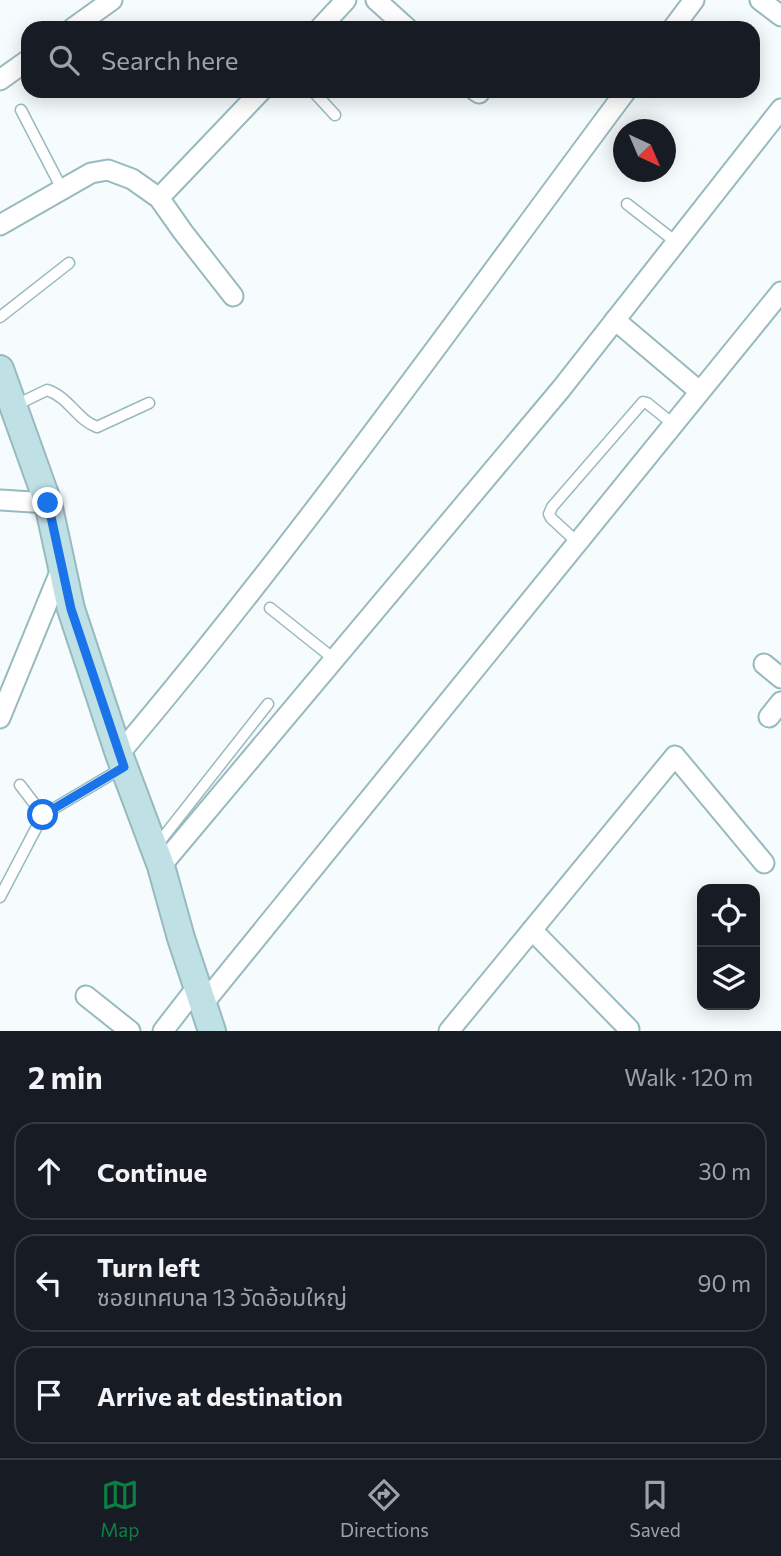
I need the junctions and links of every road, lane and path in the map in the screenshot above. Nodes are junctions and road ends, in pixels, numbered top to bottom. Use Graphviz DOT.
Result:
graph roads {
  1 [pos="112,0"];
  2 [pos="346,0"];
  3 [pos="376,0"];
  4 [pos="694,0"];
  5 [pos="760,0"];
  6 [pos="781,16"];
  7 [pos="83,21"];
  8 [pos="326,21"];
  9 [pos="399,21"];
  10 [pos="678,21"];
  11 [pos="21,65"];
  12 [pos="0,80"];
  13 [pos="254,98"];
  14 [pos="319,98"];
  15 [pos="621,98"];
  16 [pos="781,109"];
  17 [pos="21,110"];
  18 [pos="335,115"];
  19 [pos="61,189"];
  20 [pos="159,198"];
  21 [pos="627,204"];
  22 [pos="0,225"];
  23 [pos="676,242"];
  24 [pos="69,263"];
  25 [pos="781,292"];
  26 [pos="233,296"];
  27 [pos="0,317"];
  28 [pos="615,320"];
  29 [pos="1,376"];
  30 [pos="699,391"];
  31 [pos="149,403"];
  32 [pos="13,406"];
  33 [pos="673,424"];
  34 [pos="0,500"];
  35 [pos="48,503"];
  36 [pos="577,542"];
  37 [pos="63,565"];
  38 [pos="270,608"];
  39 [pos="334,659"];
  40 [pos="764,664"];
  41 [pos="781,678"];
  42 [pos="268,704"];
  43 [pos="0,718"];
  44 [pos="122,760"];
  45 [pos="20,785"];
  46 [pos="43,815"];
  47 [pos="158,857"];
  48 [pos="764,863"];
  49 [pos="0,897"];
  50 [pos="532,930"];
  51 [pos="200,995"];
  52 [pos="86,996"];
  53 [pos="629,1029"];
  54 [pos="130,1031"];
  55 [pos="163,1031"];
  56 [pos="212,1031"];
  57 [pos="449,1031"];
  1 -- 7 [label="street"];
  2 -- 8 [label="street"];
  3 -- 9 [label="street"];
  4 -- 10 [label="street"];
  5 -- 6 [label="street"];
  11 -- 12 [label="street"];
  13 -- 20 [label="street"];
  14 -- 18 [label="lane"];
  15 -- 44 [label="street"];
  16 -- 23 [label="street"];
  17 -- 19 [label="lane"];
  19 -- 20 [label="street"];
  19 -- 22 [label="street"];
  20 -- 26 [label="street"];
  21 -- 23 [label="lane"];
  23 -- 28 [label="street"];
  24 -- 27 [label="lane"];
  25 -- 30 [label="street"];
  28 -- 30 [label="street"];
  28 -- 39 [label="street"];
  29 -- 32 [label="street"];
  30 -- 33 [label="street"];
  31 -- 32 [label="lane"];
  32 -- 35 [label="street"];
  33 -- 36 [label="street"];
  33 -- 36 [label="lane"];
  34 -- 35 [label="street"];
  35 -- 37 [label="street"];
  36 -- 51 [label="street"];
  37 -- 43 [label="street"];
  37 -- 44 [label="street"];
  38 -- 39 [label="lane"];
  39 -- 47 [label="street"];
  40 -- 41 [label="street"];
  42 -- 47 [label="lane"];
  44 -- 46 [label="lane"];
  44 -- 47 [label="street"];
  45 -- 46 [label="lane"];
  46 -- 49 [label="lane"];
  47 -- 51 [label="street"];
  48 -- 50 [label="street"];
  50 -- 53 [label="street"];
  50 -- 57 [label="street"];
  51 -- 55 [label="street"];
  51 -- 56 [label="street"];
  52 -- 54 [label="street"];
}
